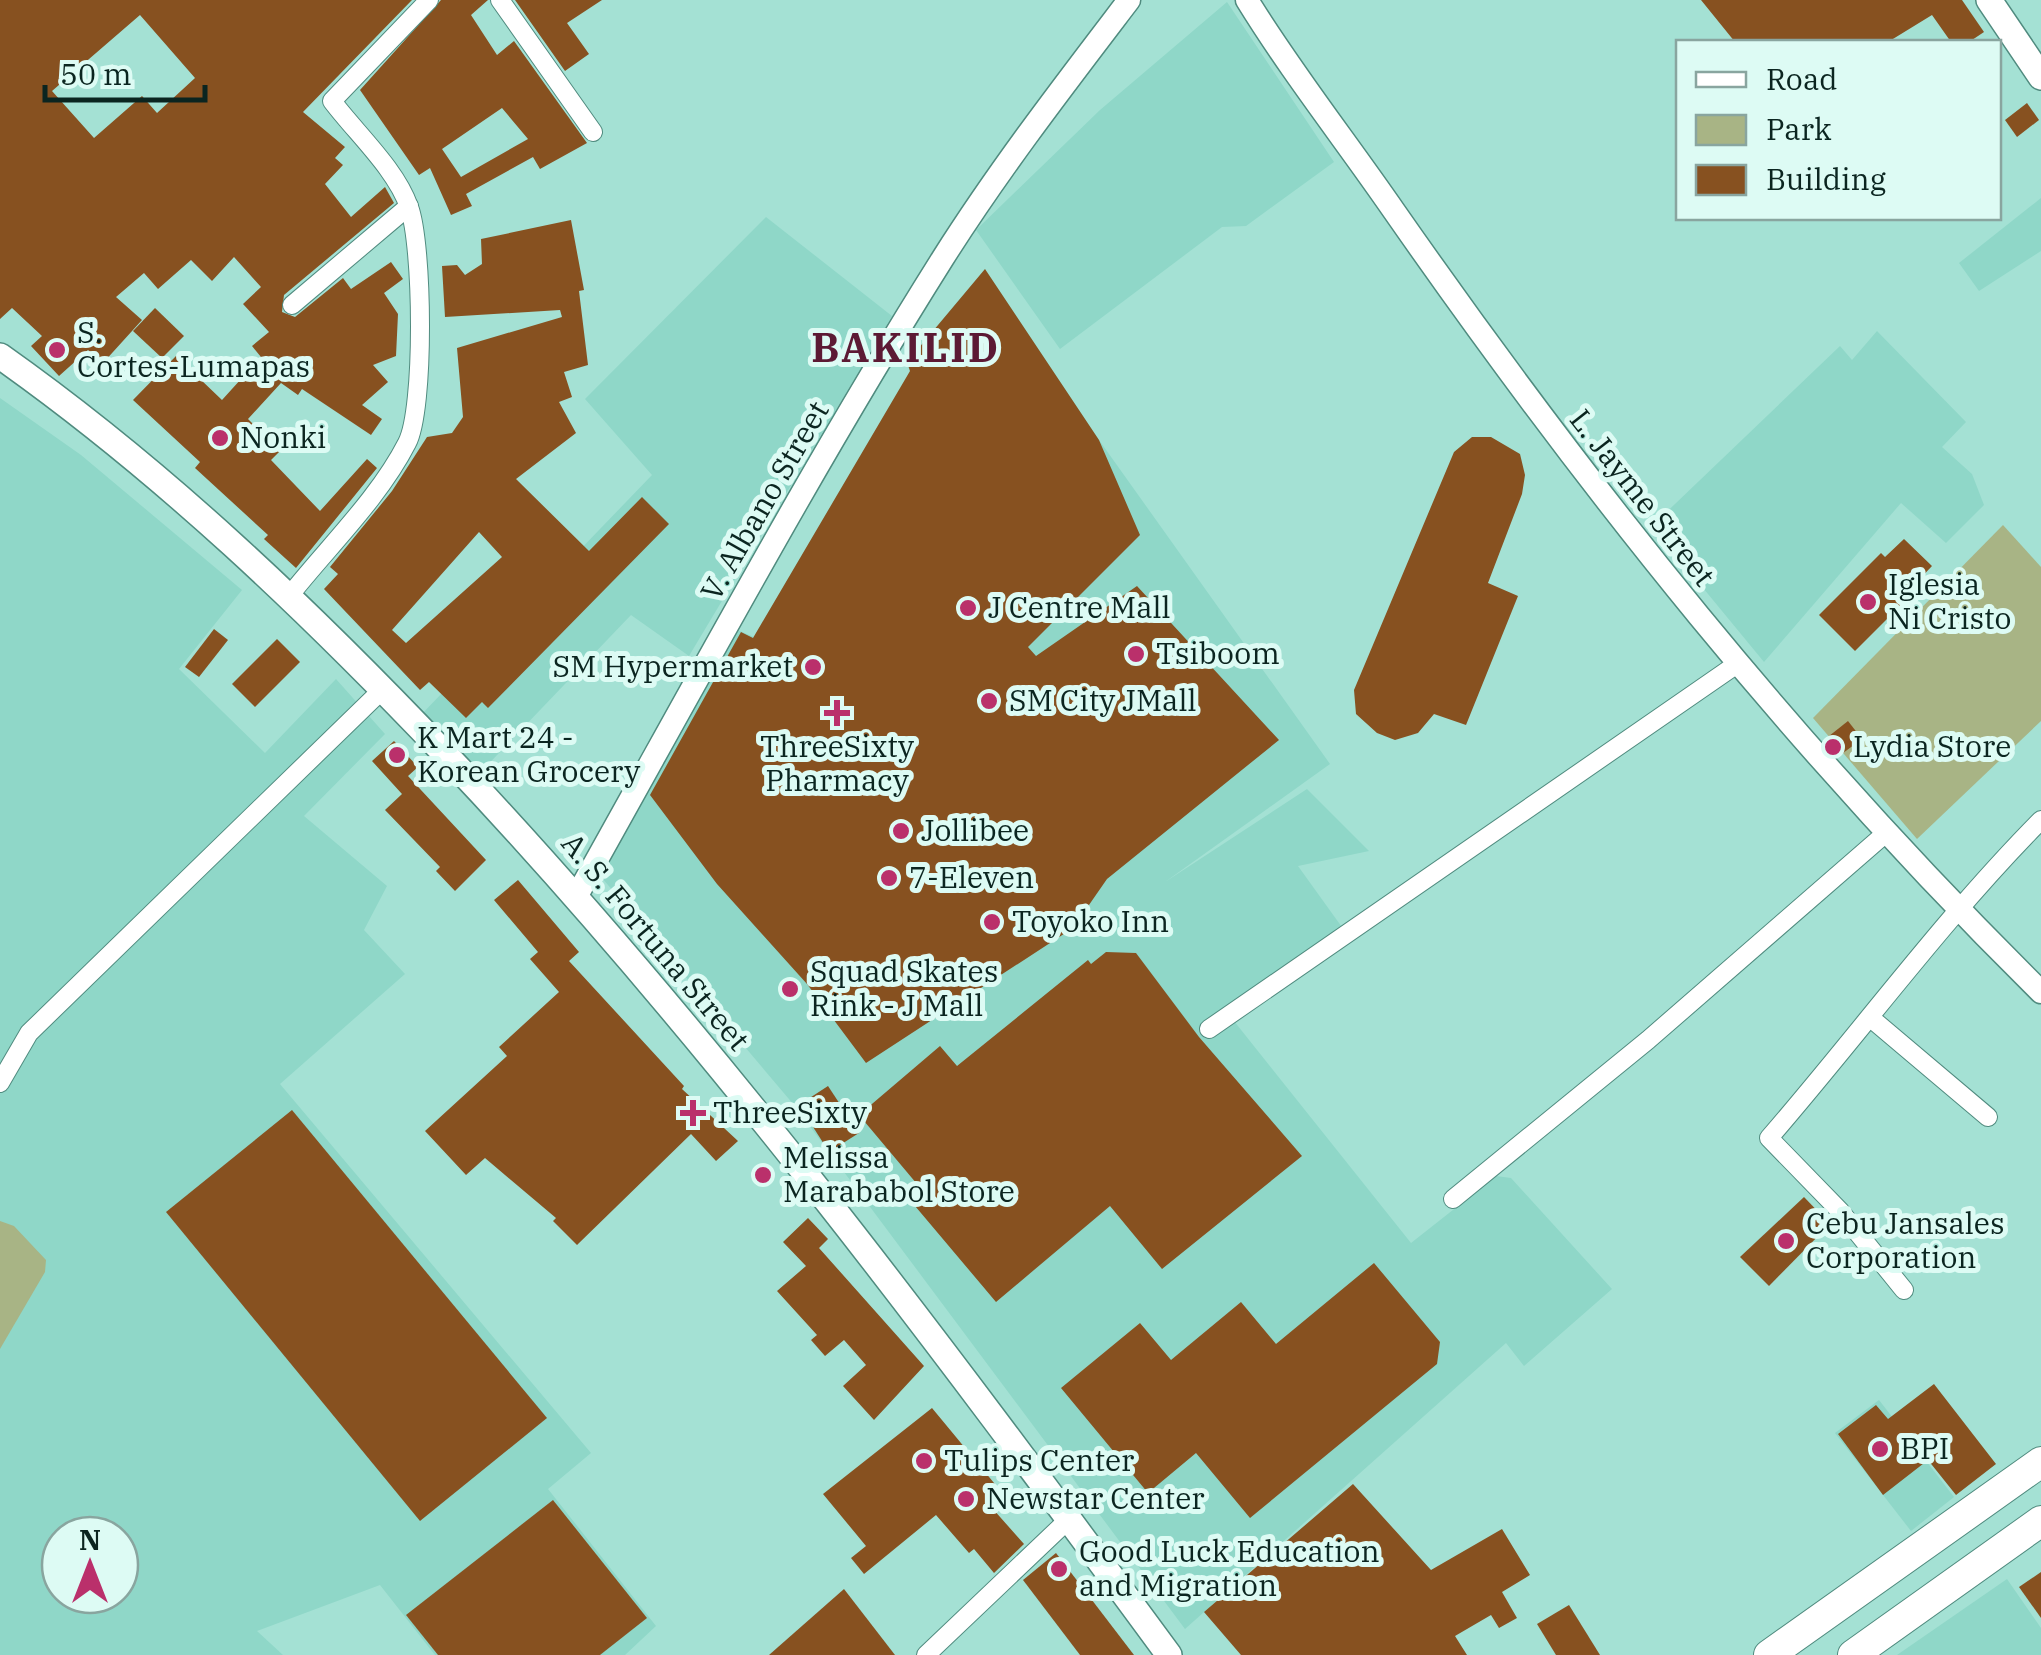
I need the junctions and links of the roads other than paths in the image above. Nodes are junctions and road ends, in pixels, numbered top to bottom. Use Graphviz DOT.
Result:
graph roads {
  1 [pos="429,0"];
  2 [pos="500,0"];
  3 [pos="1129,0"];
  4 [pos="1247,0"];
  5 [pos="1989,0"];
  6 [pos="2041,77"];
  7 [pos="594,132"];
  8 [pos="409,206"];
  9 [pos="292,305"];
  10 [pos="0,356"];
  11 [pos="290,595"];
  12 [pos="1737,664"];
  13 [pos="383,689"];
  14 [pos="2041,820"];
  15 [pos="1886,834"];
  16 [pos="576,897"];
  17 [pos="1960,912"];
  18 [pos="2041,992"];
  19 [pos="1872,1018"];
  20 [pos="1209,1029"];
  21 [pos="0,1084"];
  22 [pos="1988,1117"];
  23 [pos="1453,1200"];
  24 [pos="1904,1290"];
  25 [pos="2041,1462"];
  26 [pos="1069,1519"];
  27 [pos="2041,1521"];
  28 [pos="926,1655"];
  29 [pos="1169,1655"];
  30 [pos="1769,1655"];
  31 [pos="1853,1655"];
  1 -- 8 [label="street"];
  2 -- 7 [label="street"];
  3 -- 16 [label="street, V. Albano Street"];
  4 -- 12 [label="street, L. Jayme Street"];
  5 -- 6 [label="main road"];
  8 -- 9 [label="street"];
  8 -- 11 [label="street"];
  10 -- 11 [label="main road, A. S. Fortuna Street"];
  11 -- 13 [label="main road, A. S. Fortuna Street"];
  12 -- 15 [label="street, L. Jayme Street"];
  12 -- 20 [label="street"];
  13 -- 16 [label="main road, A. S. Fortuna Street"];
  13 -- 21 [label="street"];
  14 -- 17 [label="street"];
  15 -- 17 [label="street, L. Jayme Street"];
  15 -- 23 [label="street"];
  16 -- 26 [label="main road, A. S. Fortuna Street"];
  17 -- 18 [label="street, L. Jayme Street"];
  17 -- 19 [label="street"];
  19 -- 22 [label="street"];
  19 -- 24 [label="street"];
  25 -- 30 [label="main road"];
  26 -- 28 [label="street"];
  26 -- 29 [label="main road, A. S. Fortuna Street"];
  27 -- 31 [label="main road"];
}
